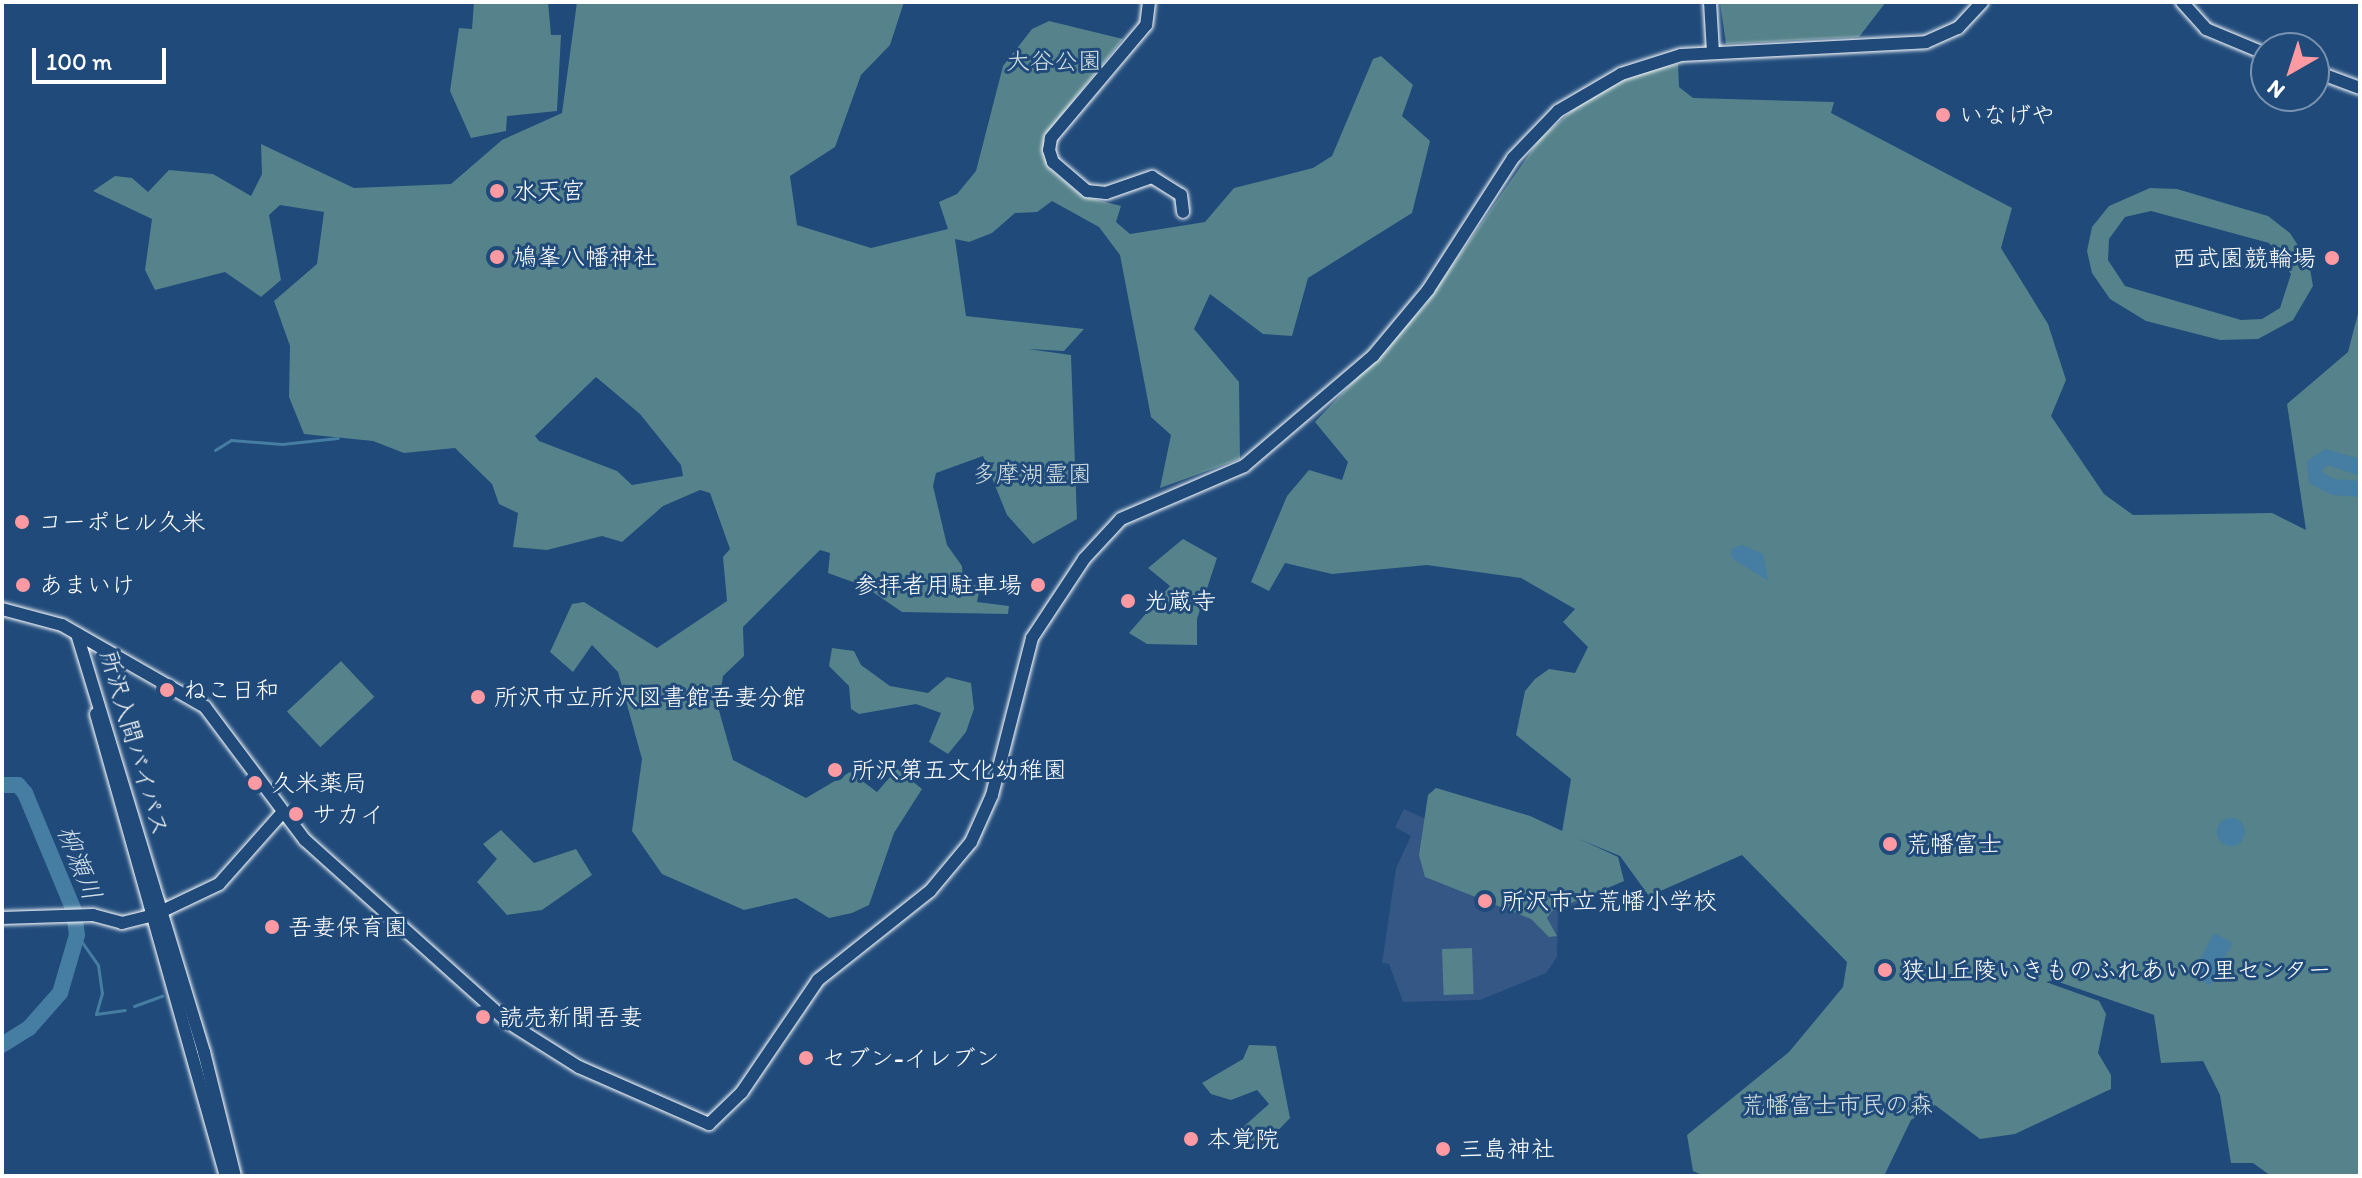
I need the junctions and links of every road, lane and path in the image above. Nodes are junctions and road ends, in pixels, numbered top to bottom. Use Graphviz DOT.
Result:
graph roads {
  1 [pos="1149,2"];
  2 [pos="1710,2"];
  3 [pos="1982,2"];
  4 [pos="2182,2"];
  5 [pos="2250,47"];
  6 [pos="1713,53"];
  7 [pos="2330,77"];
  8 [pos="2360,88"];
  9 [pos="1183,212"];
  10 [pos="2,609"];
  11 [pos="77,634"];
  12 [pos="282,813"];
  13 [pos="158,913"];
  14 [pos="2,918"];
  15 [pos="226,1176"];
  16 [pos="235,1176"];
  1 -- 9 [label="street"];
  2 -- 6 [label="street"];
  3 -- 6 [label="street"];
  4 -- 5 [label="street"];
  6 -- 12 [label="street"];
  7 -- 8 [label="street"];
  10 -- 11 [label="street"];
  11 -- 12 [label="street"];
  11 -- 13 [label="street, 所沢入間バイパス"];
  12 -- 13 [label="street"];
  13 -- 14 [label="street"];
  13 -- 15 [label="street, 所沢入間バイパス"];
  13 -- 16 [label="street, 所沢入間バイパス"];
}
